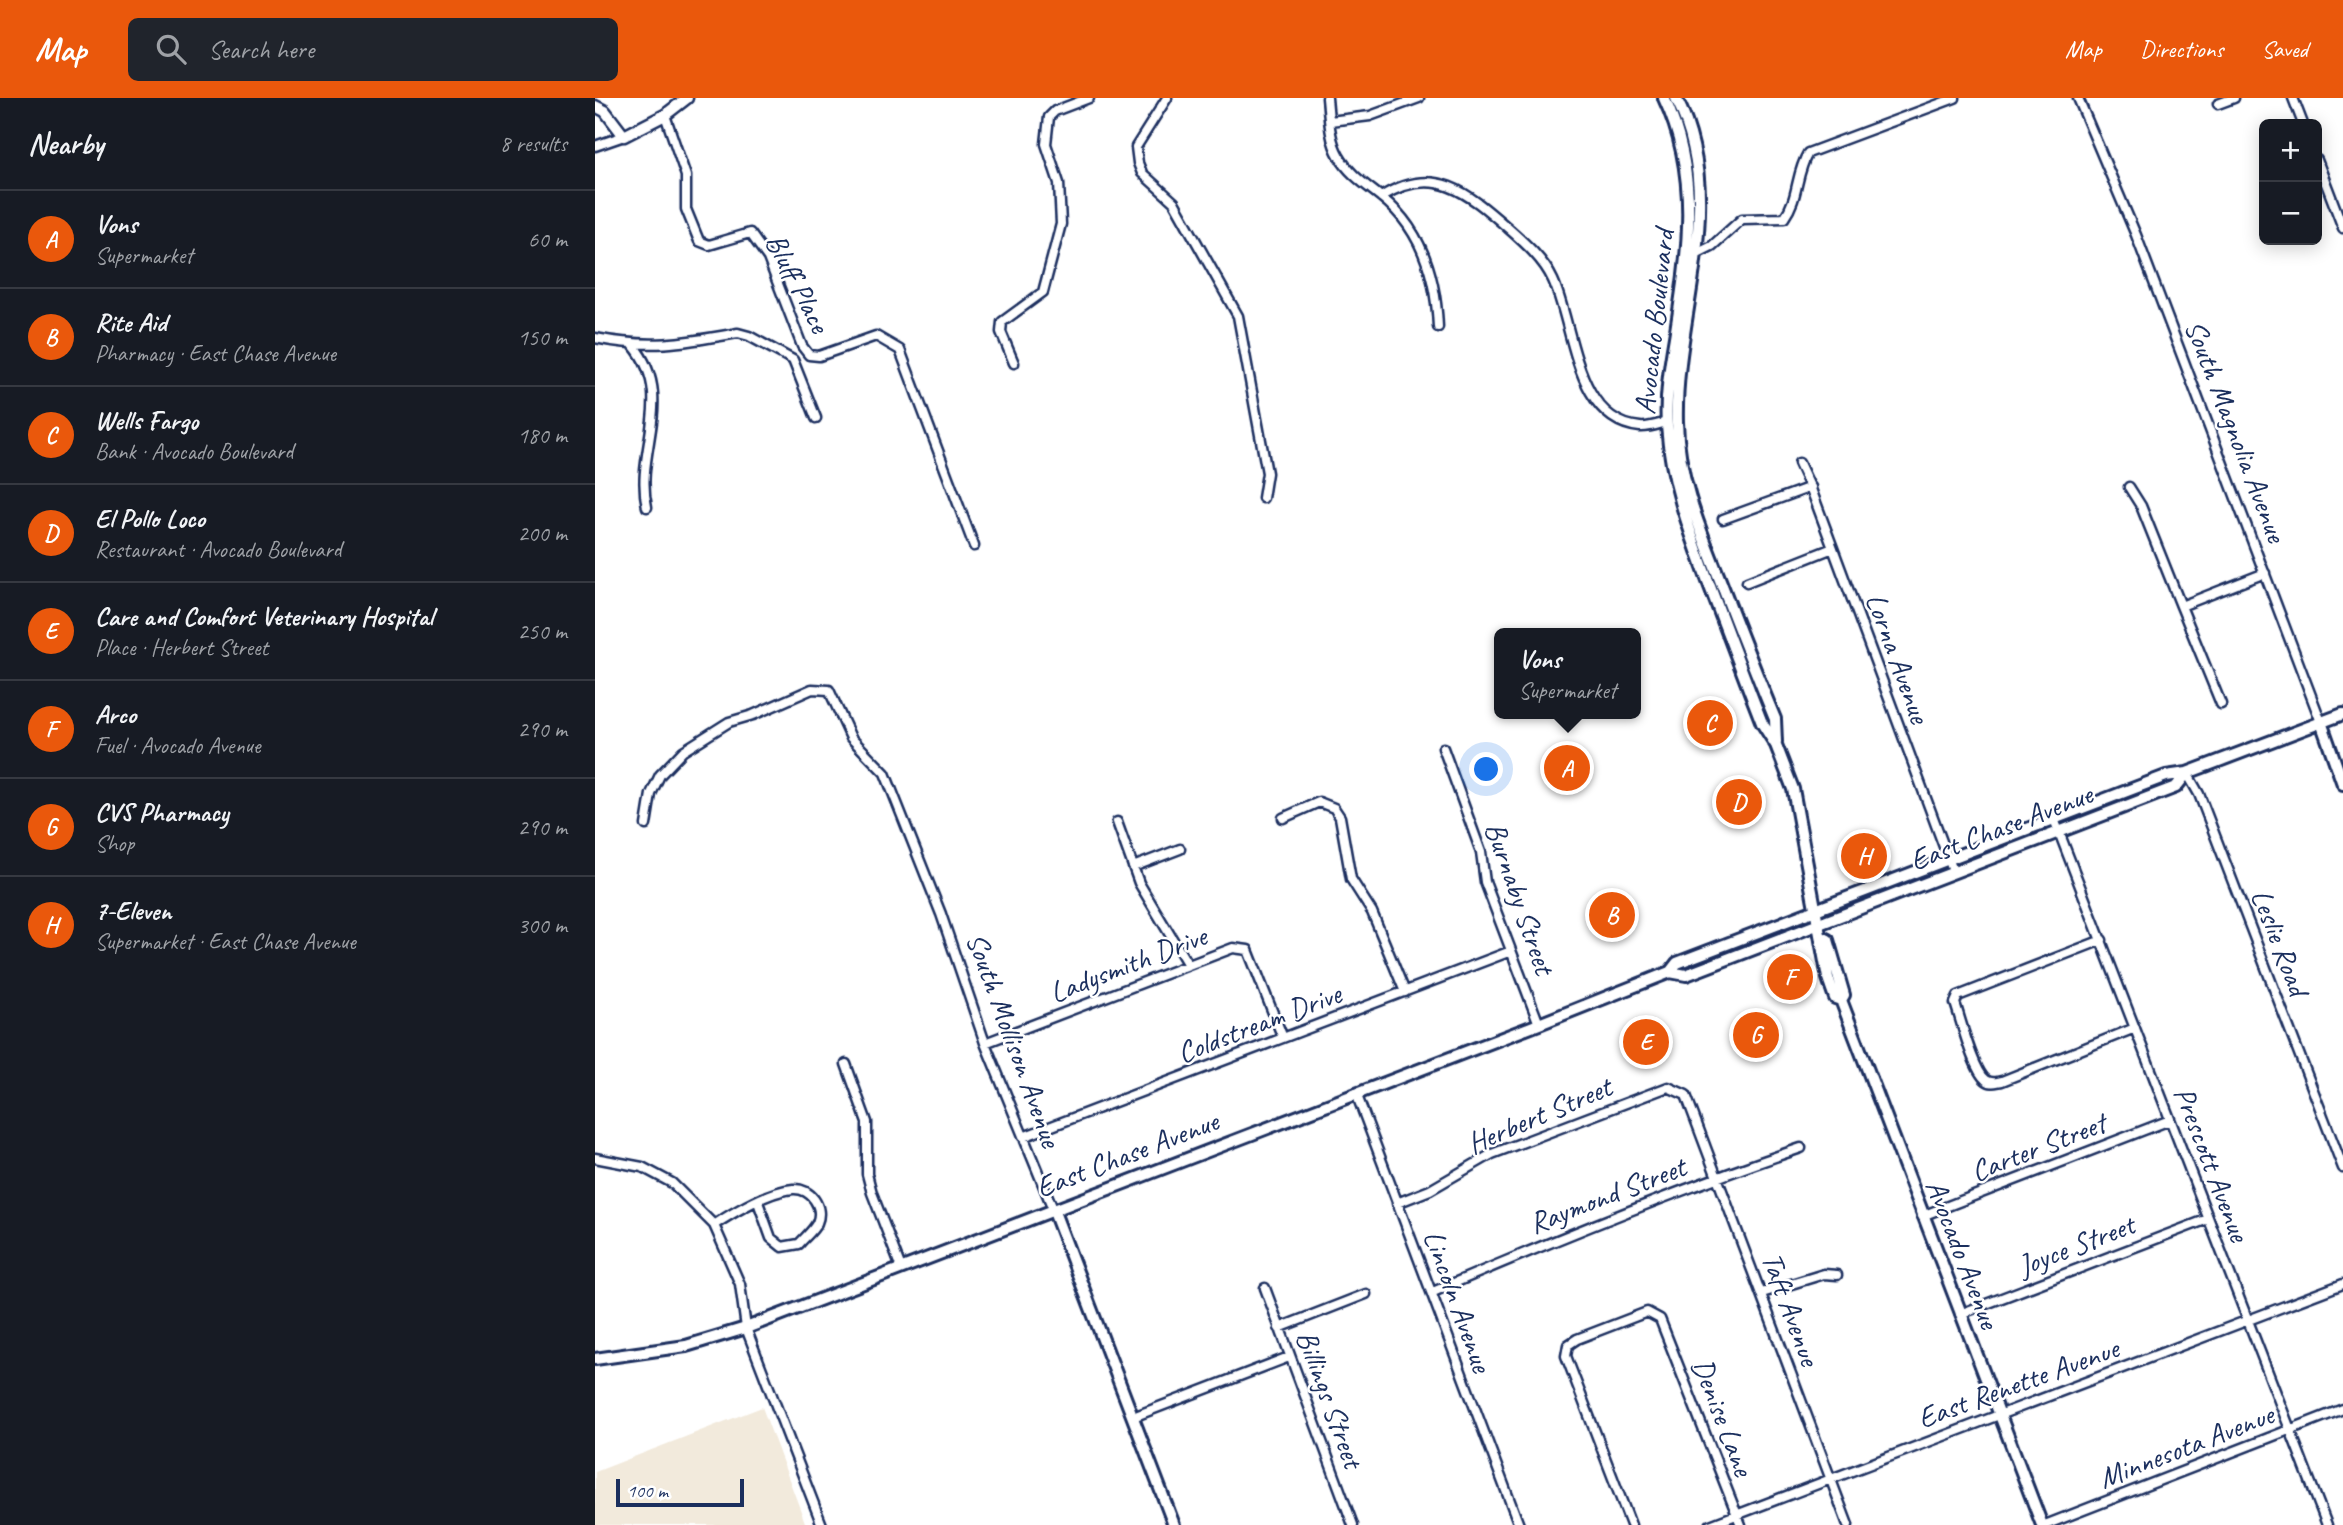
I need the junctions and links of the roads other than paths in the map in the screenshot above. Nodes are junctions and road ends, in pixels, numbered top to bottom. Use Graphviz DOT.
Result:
graph roads {
  1 [pos="687,98"];
  2 [pos="1089,98"];
  3 [pos="1167,98"];
  4 [pos="1327,98"];
  5 [pos="1419,98"];
  6 [pos="1664,98"];
  7 [pos="1676,98"];
  8 [pos="1955,98"];
  9 [pos="2078,98"];
  10 [pos="2234,98"];
  11 [pos="2293,98"];
  12 [pos="2218,104"];
  13 [pos="595,106"];
  14 [pos="666,115"];
  15 [pos="2301,119"];
  16 [pos="1330,121"];
  17 [pos="624,135"];
  18 [pos="595,146"];
  19 [pos="2322,173"];
  20 [pos="1381,197"];
  21 [pos="2343,228"];
  22 [pos="1698,253"];
  23 [pos="1438,327"];
  24 [pos="595,338"];
  25 [pos="633,345"];
  26 [pos="1014,363"];
  27 [pos="816,418"];
  28 [pos="1667,422"];
  29 [pos="1799,463"];
  30 [pos="1811,487"];
  31 [pos="2129,487"];
  32 [pos="1263,498"];
  33 [pos="647,507"];
  34 [pos="1723,519"];
  35 [pos="974,546"];
  36 [pos="1833,548"];
  37 [pos="2265,573"];
  38 [pos="1747,582"];
  39 [pos="2181,606"];
  40 [pos="2221,704"];
  41 [pos="2343,713"];
  42 [pos="2321,722"];
  43 [pos="1776,745"];
  44 [pos="1443,748"];
  45 [pos="2187,773"];
  46 [pos="2343,784"];
  47 [pos="1283,818"];
  48 [pos="2054,818"];
  49 [pos="1117,822"];
  50 [pos="646,825"];
  51 [pos="2058,831"];
  52 [pos="1180,849"];
  53 [pos="1949,859"];
  54 [pos="1133,867"];
  55 [pos="1953,871"];
  56 [pos="1816,908"];
  57 [pos="1819,922"];
  58 [pos="2102,940"];
  59 [pos="1511,951"];
  60 [pos="1188,965"];
  61 [pos="1670,972"];
  62 [pos="1405,992"];
  63 [pos="1539,1024"];
  64 [pos="2135,1028"];
  65 [pos="1283,1038"];
  66 [pos="985,1043"];
  67 [pos="846,1063"];
  68 [pos="1356,1093"];
  69 [pos="1691,1108"];
  70 [pos="2170,1120"];
  71 [pos="1023,1138"];
  72 [pos="1801,1148"];
  73 [pos="595,1158"];
  74 [pos="2343,1168"];
  75 [pos="1717,1176"];
  76 [pos="758,1202"];
  77 [pos="1397,1203"];
  78 [pos="1053,1209"];
  79 [pos="1922,1216"];
  80 [pos="2208,1219"];
  81 [pos="714,1225"];
  82 [pos="901,1268"];
  83 [pos="1837,1275"];
  84 [pos="2343,1284"];
  85 [pos="1265,1288"];
  86 [pos="1433,1292"];
  87 [pos="1762,1293"];
  88 [pos="1366,1294"];
  89 [pos="1960,1314"];
  90 [pos="2248,1321"];
  91 [pos="746,1328"];
  92 [pos="1279,1328"];
  93 [pos="1289,1357"];
  94 [pos="595,1359"];
  95 [pos="2343,1409"];
  96 [pos="1999,1416"];
  97 [pos="1133,1417"];
  98 [pos="2291,1429"];
  99 [pos="1829,1479"];
  100 [pos="1737,1513"];
  101 [pos="822,1525"];
  102 [pos="1174,1525"];
  103 [pos="1353,1525"];
  104 [pos="1519,1525"];
  105 [pos="1631,1525"];
  106 [pos="1710,1525"];
  107 [pos="1741,1525"];
  108 [pos="1847,1525"];
  109 [pos="2044,1525"];
  110 [pos="2327,1525"];
  1 -- 14 [label="street"];
  2 -- 26 [label="street"];
  3 -- 32 [label="street"];
  4 -- 16 [label="street"];
  5 -- 16 [label="street"];
  6 -- 28 [label="main road, Avocado Boulevard"];
  7 -- 22 [label="main road, Avocado Boulevard"];
  8 -- 22 [label="street"];
  9 -- 37 [label="street, South Magnolia Avenue"];
  10 -- 12 [label="street"];
  11 -- 15 [label="street"];
  13 -- 17 [label="street"];
  14 -- 17 [label="street"];
  14 -- 35 [label="street, Bluff Place"];
  16 -- 20 [label="street"];
  17 -- 18 [label="street"];
  19 -- 21 [label="street"];
  20 -- 23 [label="street"];
  20 -- 28 [label="street"];
  22 -- 43 [label="main road, Avocado Boulevard"];
  24 -- 25 [label="street"];
  25 -- 27 [label="street"];
  25 -- 33 [label="street"];
  28 -- 43 [label="main road, Avocado Boulevard"];
  29 -- 30 [label="street, Lorna Avenue"];
  30 -- 34 [label="street"];
  30 -- 36 [label="street, Lorna Avenue"];
  31 -- 39 [label="street"];
  36 -- 38 [label="street"];
  36 -- 53 [label="street, Lorna Avenue"];
  37 -- 39 [label="street"];
  37 -- 42 [label="street, South Magnolia Avenue"];
  39 -- 40 [label="street"];
  41 -- 42 [label="main road, East Chase Avenue"];
  42 -- 45 [label="main road, East Chase Avenue"];
  42 -- 46 [label="main road, South Magnolia Avenue"];
  43 -- 56 [label="main road, Avocado Boulevard"];
  44 -- 59 [label="street, Burnaby Street"];
  45 -- 48 [label="main road, East Chase Avenue"];
  45 -- 51 [label="main road, East Chase Avenue"];
  45 -- 74 [label="street, Leslie Road"];
  47 -- 62 [label="street"];
  48 -- 51 [label="street, Prescott Avenue"];
  48 -- 53 [label="main road, East Chase Avenue"];
  49 -- 54 [label="street"];
  50 -- 66 [label="street, South Mollison Avenue"];
  51 -- 55 [label="main road, East Chase Avenue"];
  51 -- 58 [label="street, Prescott Avenue"];
  52 -- 54 [label="street"];
  53 -- 55 [label="street, Lorna Avenue"];
  53 -- 56 [label="main road, East Chase Avenue"];
  54 -- 60 [label="street"];
  55 -- 57 [label="main road, East Chase Avenue"];
  56 -- 57 [label="main road, Avocado Avenue"];
  56 -- 61 [label="main road, East Chase Avenue"];
  57 -- 61 [label="main road, East Chase Avenue"];
  57 -- 79 [label="main road, Avocado Avenue"];
  58 -- 64 [label="street, Prescott Avenue"];
  58 -- 64 [label="street"];
  59 -- 62 [label="street, Coldstream Drive"];
  59 -- 63 [label="street, Burnaby Street"];
  60 -- 65 [label="street, Ladysmith Drive"];
  60 -- 66 [label="street, Ladysmith Drive"];
  61 -- 63 [label="main road, East Chase Avenue"];
  62 -- 65 [label="street, Coldstream Drive"];
  63 -- 68 [label="main road, East Chase Avenue"];
  64 -- 70 [label="street, Prescott Avenue"];
  65 -- 71 [label="street, Coldstream Drive"];
  66 -- 71 [label="street, South Mollison Avenue"];
  67 -- 82 [label="street"];
  68 -- 77 [label="street, Lincoln Avenue"];
  68 -- 78 [label="main road, East Chase Avenue"];
  69 -- 75 [label="street, Taft Avenue"];
  69 -- 77 [label="street, Herbert Street"];
  70 -- 79 [label="street, Carter Street"];
  70 -- 80 [label="street, Prescott Avenue"];
  71 -- 78 [label="street, South Mollison Avenue"];
  72 -- 75 [label="street, Raymond Street"];
  73 -- 81 [label="street"];
  75 -- 86 [label="street, Raymond Street"];
  75 -- 87 [label="street, Taft Avenue"];
  76 -- 76 [label="street"];
  76 -- 81 [label="street"];
  77 -- 86 [label="street, Lincoln Avenue"];
  78 -- 82 [label="main road, East Chase Avenue"];
  78 -- 97 [label="main road, South Mollison Avenue"];
  79 -- 89 [label="main road, Avocado Avenue"];
  80 -- 89 [label="street, Joyce Street"];
  80 -- 90 [label="street, Prescott Avenue"];
  81 -- 91 [label="street"];
  82 -- 91 [label="main road, East Chase Avenue"];
  83 -- 87 [label="street"];
  84 -- 90 [label="street, East Renette Avenue"];
  85 -- 92 [label="street, Billings Street"];
  86 -- 104 [label="street, Lincoln Avenue"];
  87 -- 99 [label="street, Taft Avenue"];
  88 -- 92 [label="street"];
  89 -- 96 [label="main road, Avocado Avenue"];
  90 -- 96 [label="street, East Renette Avenue"];
  90 -- 98 [label="street, Prescott Avenue"];
  91 -- 94 [label="main road, East Chase Avenue"];
  91 -- 101 [label="street"];
  92 -- 93 [label="street, Billings Street"];
  93 -- 97 [label="street"];
  93 -- 103 [label="street, Billings Street"];
  95 -- 98 [label="street, Minnesota Avenue"];
  96 -- 99 [label="street, East Renette Avenue"];
  96 -- 109 [label="main road, Avocado Avenue"];
  97 -- 102 [label="main road, South Mollison Avenue"];
  98 -- 109 [label="street, Minnesota Avenue"];
  98 -- 110 [label="street, Prescott Avenue"];
  99 -- 100 [label="street, East Renette Avenue"];
  99 -- 108 [label="street, Taft Avenue"];
  100 -- 105 [label="street, Denise Lane"];
  100 -- 106 [label="street, East Renette Avenue"];
  100 -- 107 [label="street, Denise Lane"];
}
